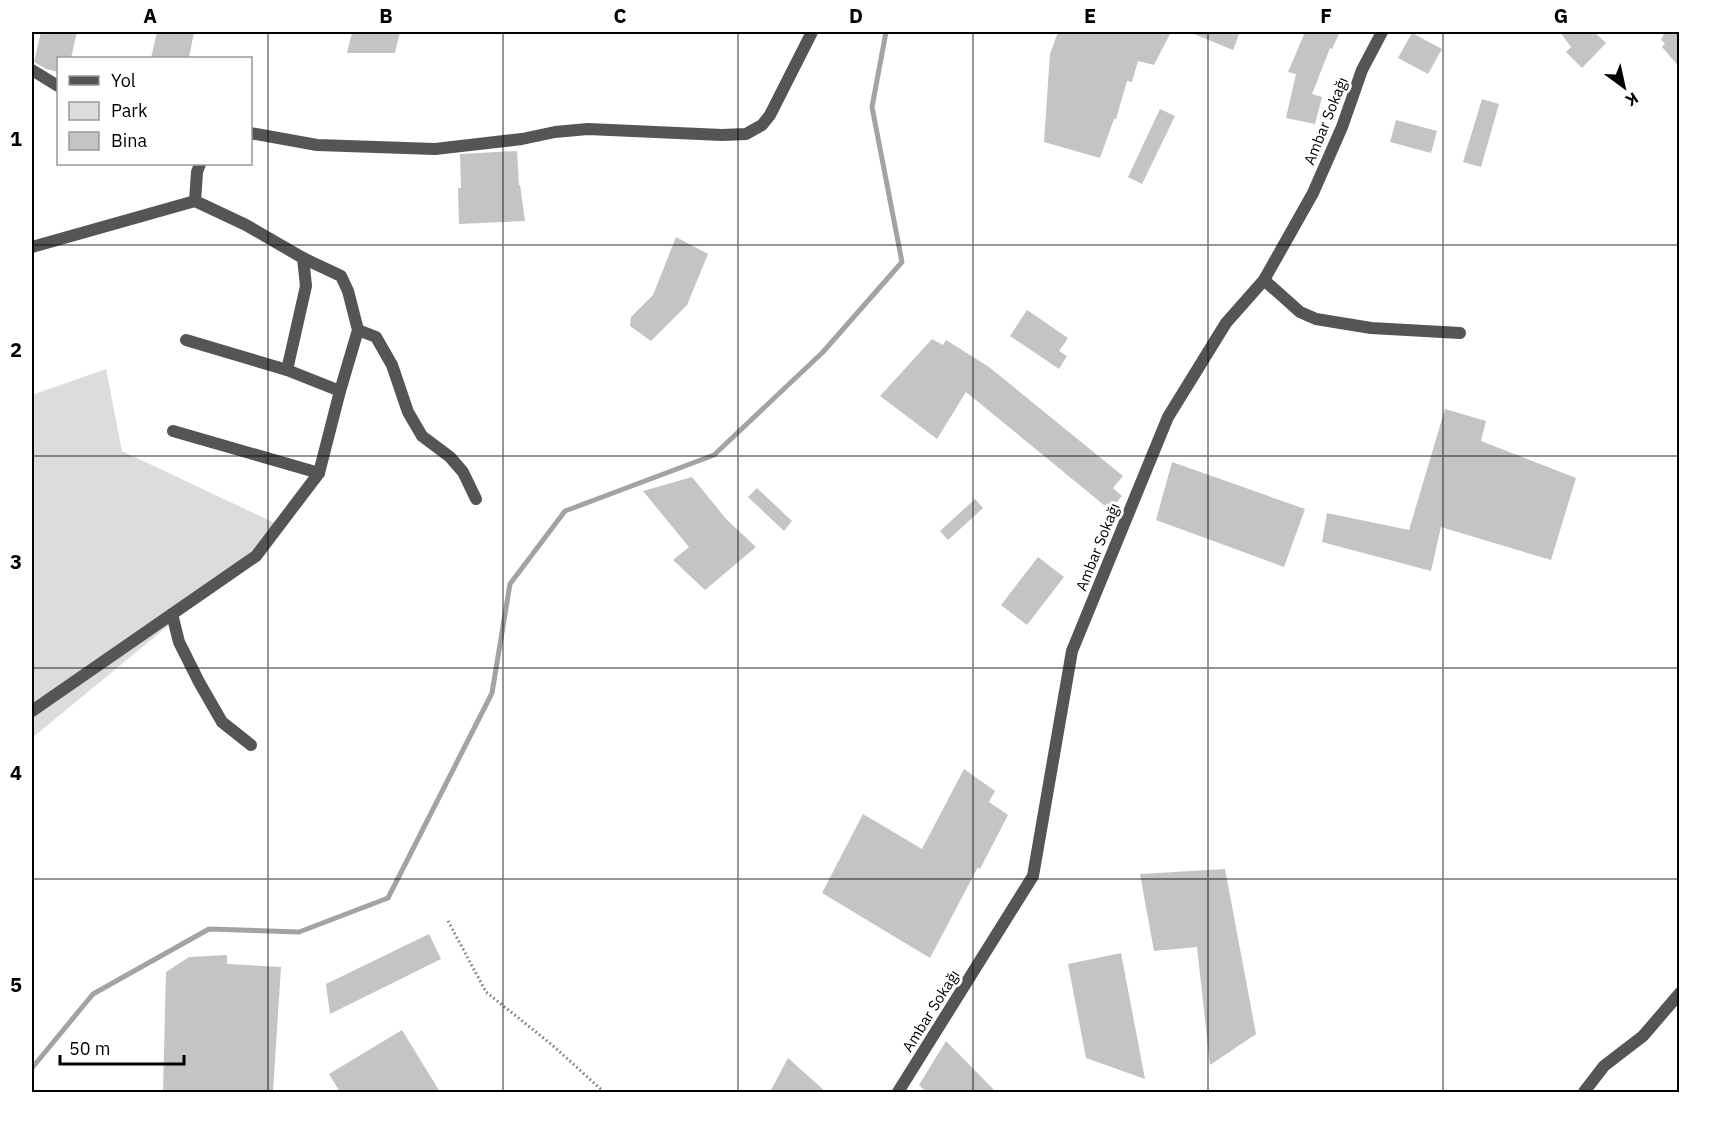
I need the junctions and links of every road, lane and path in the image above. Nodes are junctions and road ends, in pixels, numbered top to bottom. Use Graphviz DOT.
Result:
graph roads {
  1 [pos="812,32"];
  2 [pos="1382,32"];
  3 [pos="32,70"];
  4 [pos="57,85"];
  5 [pos="252,133"];
  6 [pos="199,165"];
  7 [pos="195,201"];
  8 [pos="32,247"];
  9 [pos="303,258"];
  10 [pos="1264,280"];
  11 [pos="358,330"];
  12 [pos="1460,333"];
  13 [pos="186,340"];
  14 [pos="287,370"];
  15 [pos="340,391"];
  16 [pos="173,431"];
  17 [pos="319,472"];
  18 [pos="476,499"];
  19 [pos="172,614"];
  20 [pos="32,711"];
  21 [pos="251,745"];
  22 [pos="448,921"];
  23 [pos="1680,993"];
  24 [pos="604,1092"];
  25 [pos="898,1092"];
  26 [pos="1584,1092"];
  1 -- 5 [label="street"];
  2 -- 10 [label="street, Ambar Sokağı"];
  3 -- 4 [label="street"];
  6 -- 7 [label="street"];
  7 -- 8 [label="street"];
  7 -- 9 [label="street"];
  9 -- 11 [label="street"];
  9 -- 14 [label="street"];
  10 -- 12 [label="street"];
  10 -- 25 [label="street, Ambar Sokağı"];
  11 -- 15 [label="street"];
  11 -- 18 [label="street"];
  13 -- 14 [label="street"];
  14 -- 15 [label="street"];
  15 -- 17 [label="street"];
  16 -- 17 [label="street"];
  17 -- 19 [label="street"];
  19 -- 20 [label="street"];
  19 -- 21 [label="street"];
  22 -- 24 [label="path"];
  23 -- 26 [label="street"];
}
